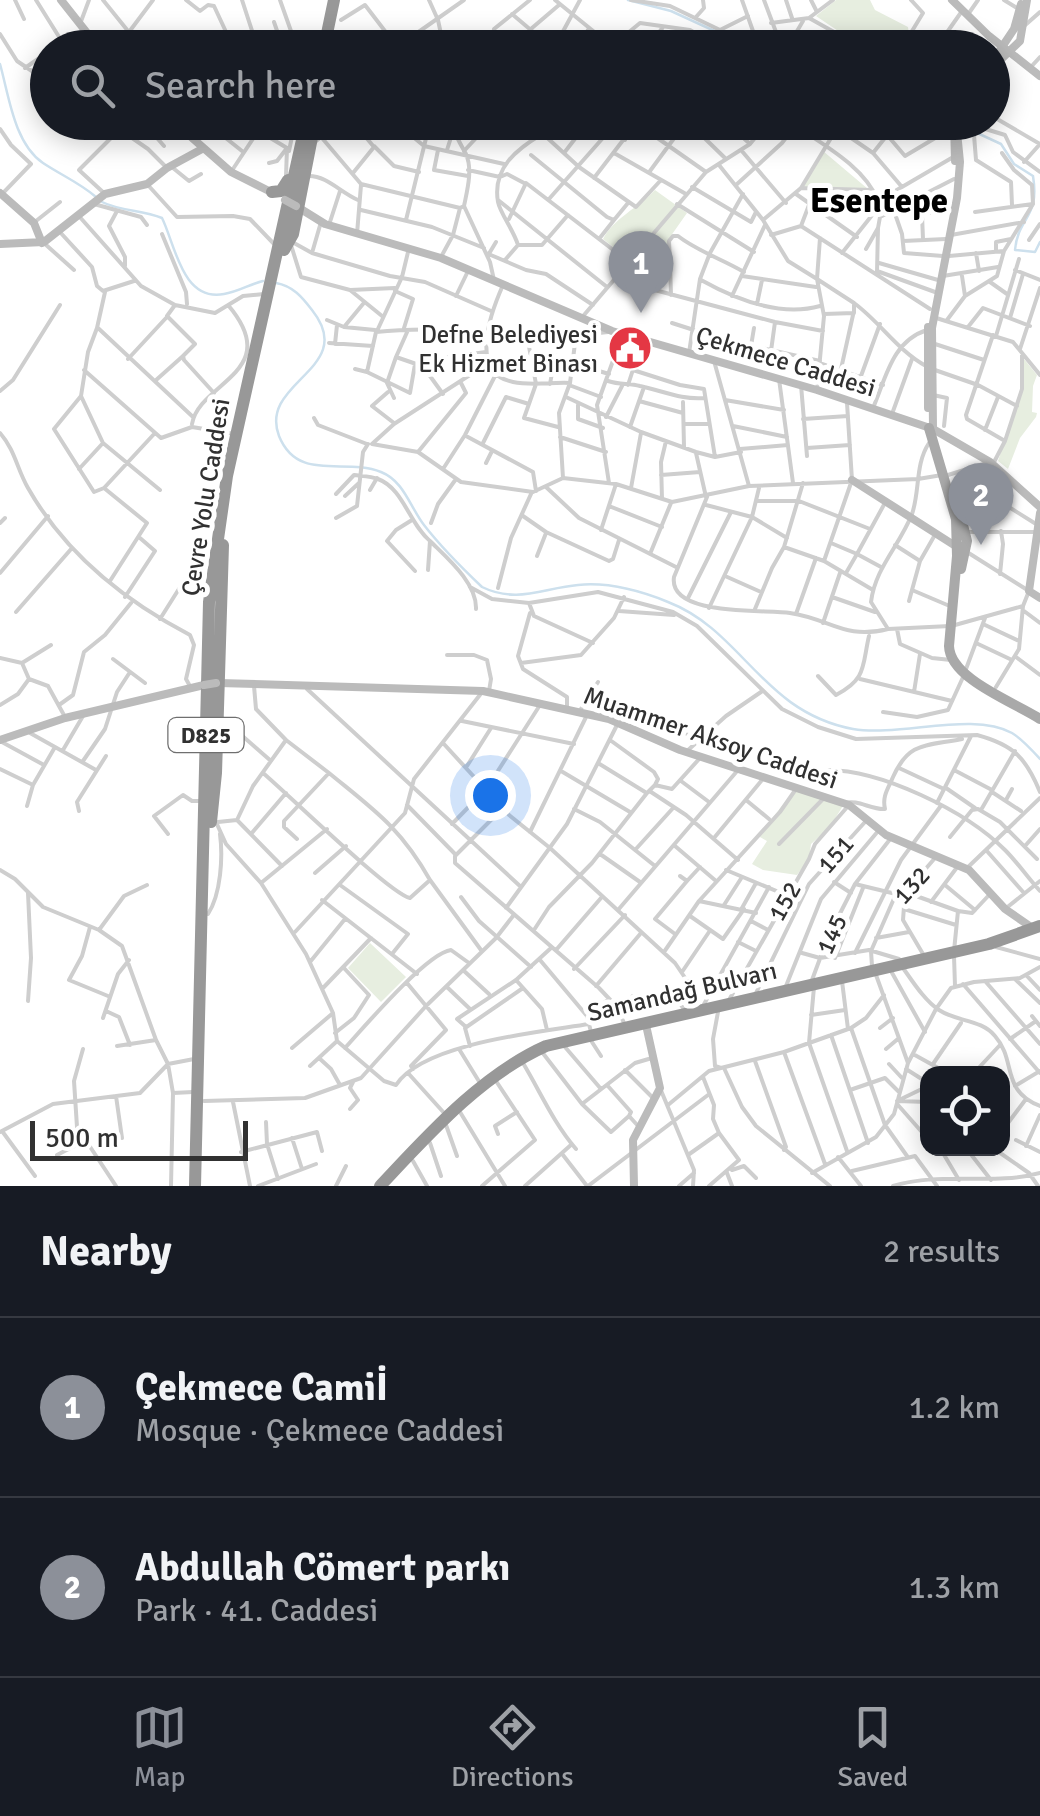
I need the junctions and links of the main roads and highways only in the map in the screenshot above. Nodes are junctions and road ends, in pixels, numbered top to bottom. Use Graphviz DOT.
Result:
graph roads {
  1 [pos="337,0"];
  2 [pos="331,30"];
  3 [pos="302,140"];
  4 [pos="305,140"];
  5 [pos="316,140"];
  6 [pos="287,201"];
  7 [pos="282,246"];
  8 [pos="270,292"];
  9 [pos="935,435"];
  10 [pos="945,475"];
  11 [pos="963,535"];
  12 [pos="220,540"];
  13 [pos="952,626"];
  14 [pos="965,672"];
  15 [pos="206,685"];
  16 [pos="1040,716"];
  17 [pos="203,804"];
  18 [pos="216,824"];
  19 [pos="1038,929"];
  20 [pos="954,953"];
  21 [pos="898,968"];
  22 [pos="874,972"];
  23 [pos="812,986"];
  24 [pos="706,1010"];
  25 [pos="590,1032"];
  26 [pos="489,1084"];
  27 [pos="201,1097"];
  28 [pos="452,1118"];
  29 [pos="198,1186"];
  30 [pos="380,1186"];
  31 [pos="388,1186"];
  1 -- 2 [label="highway"];
  3 -- 6 [label="highway"];
  4 -- 7 [label="highway, Çevre Yolu Caddesi / D825"];
  5 -- 6 [label="highway"];
  6 -- 7 [label="highway"];
  7 -- 8 [label="highway, Çevre Yolu Caddesi / D825"];
  8 -- 12 [label="highway, Çevre Yolu Caddesi / D825"];
  8 -- 12 [label="highway, Çevre Yolu Caddesi / D825"];
  9 -- 10 [label="main road"];
  10 -- 11 [label="main road"];
  10 -- 11 [label="main road"];
  11 -- 13 [label="main road"];
  11 -- 13 [label="main road"];
  12 -- 15 [label="highway"];
  12 -- 17 [label="highway, Çevre Yolu Caddesi / D825"];
  12 -- 18 [label="highway, Çevre Yolu Caddesi / D825"];
  13 -- 14 [label="main road"];
  13 -- 14 [label="main road"];
  14 -- 16 [label="main road"];
  14 -- 16 [label="main road"];
  15 -- 17 [label="highway"];
  15 -- 18 [label="highway"];
  17 -- 27 [label="highway, Çevre Yolu Caddesi / D825"];
  18 -- 27 [label="highway, Çevre Yolu Caddesi / D825"];
  19 -- 20 [label="highway, Samandağ Bulvarı"];
  19 -- 20 [label="highway, Samandağ Bulvarı"];
  20 -- 21 [label="highway, Samandağ Bulvarı"];
  20 -- 21 [label="highway, Samandağ Bulvarı"];
  21 -- 22 [label="highway, Samandağ Bulvarı"];
  22 -- 23 [label="highway, Samandağ Bulvarı"];
  22 -- 23 [label="highway, Samandağ Bulvarı"];
  23 -- 24 [label="highway, Samandağ Bulvarı"];
  23 -- 24 [label="highway, Samandağ Bulvarı"];
  24 -- 25 [label="highway, Samandağ Bulvarı"];
  24 -- 25 [label="highway, Samandağ Bulvarı"];
  25 -- 26 [label="highway, Samandağ Bulvarı"];
  25 -- 26 [label="highway, Samandağ Bulvarı"];
  26 -- 28 [label="highway, Samandağ Bulvarı"];
  27 -- 29 [label="highway, Çevre Yolu Caddesi / D825"];
  28 -- 30 [label="highway, Samandağ Bulvarı"];
  28 -- 31 [label="highway, Samandağ Bulvarı"];
}
